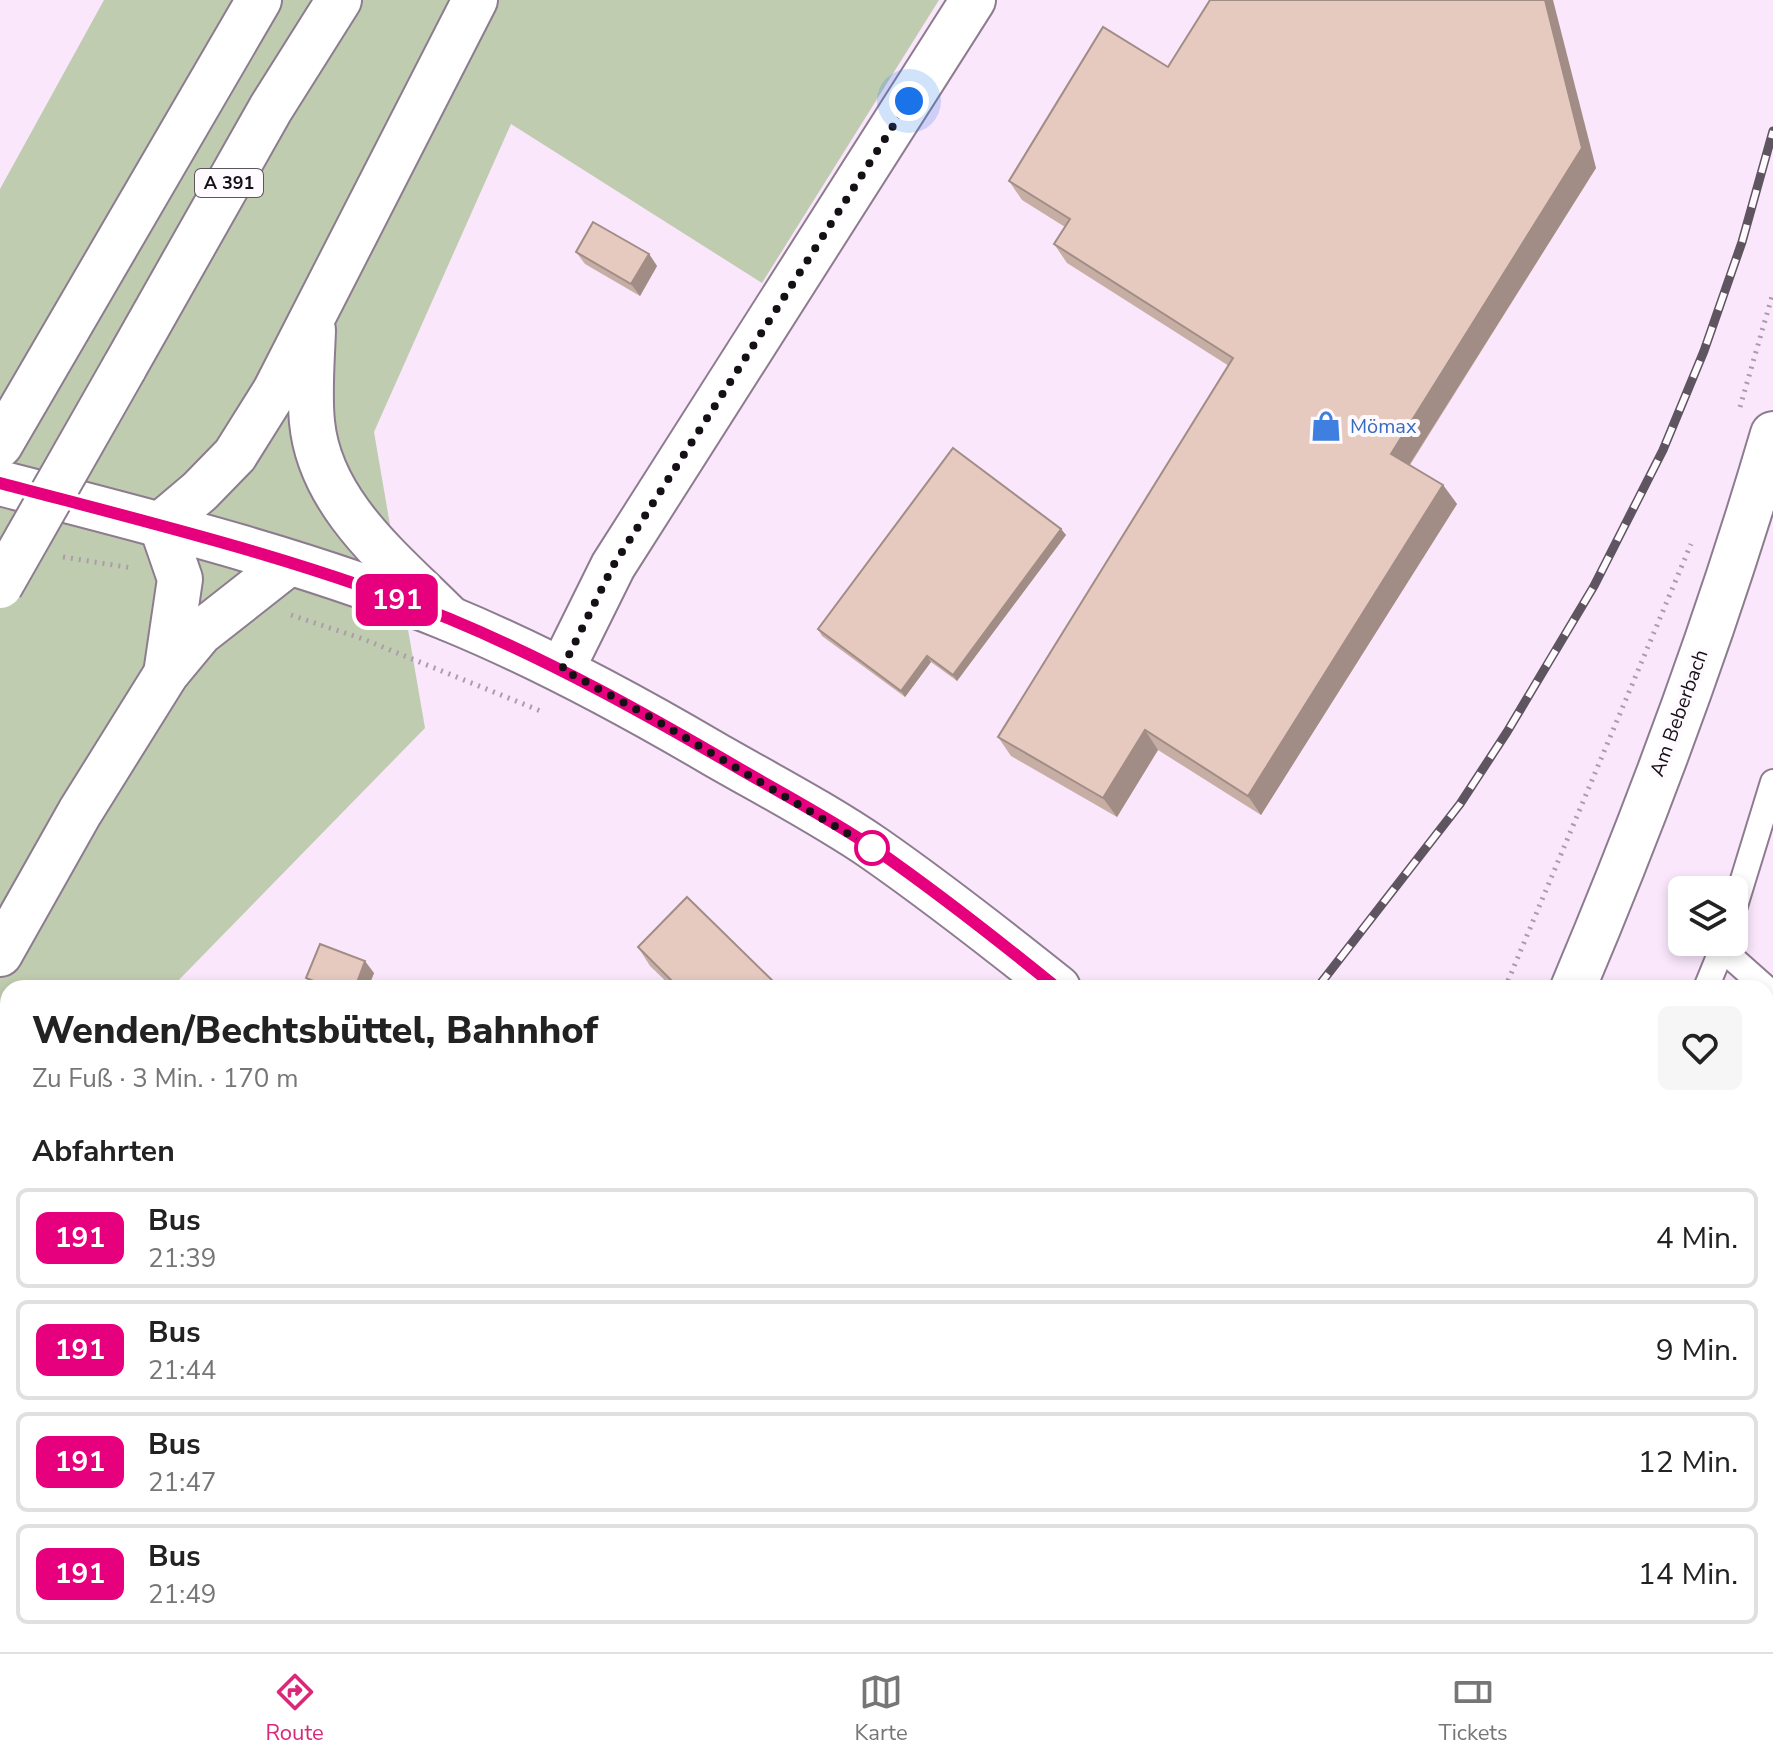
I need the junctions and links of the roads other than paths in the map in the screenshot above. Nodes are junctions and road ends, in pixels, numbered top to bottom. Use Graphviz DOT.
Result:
graph roads {
  1 [pos="259,0"];
  2 [pos="339,0"];
  3 [pos="475,0"];
  4 [pos="973,0"];
  5 [pos="314,319"];
  6 [pos="1755,428"];
  7 [pos="0,445"];
  8 [pos="0,483"];
  9 [pos="161,524"];
  10 [pos="289,563"];
  11 [pos="0,587"];
  12 [pos="450,619"];
  13 [pos="562,669"];
  14 [pos="166,674"];
  15 [pos="1773,782"];
  16 [pos="1744,876"];
  17 [pos="0,954"];
  18 [pos="1719,956"];
  19 [pos="1734,956"];
  20 [pos="1048,980"];
  21 [pos="1576,980"];
  22 [pos="1709,980"];
  23 [pos="1758,980"];
  1 -- 7 [label="main road"];
  2 -- 11 [label="main road, A 391, bridge"];
  3 -- 5 [label="main road"];
  4 -- 13 [label="main road"];
  5 -- 9 [label="main road"];
  5 -- 12 [label="main road"];
  6 -- 21 [label="main road, Am Beberbach"];
  8 -- 9 [label="main road"];
  9 -- 10 [label="main road"];
  9 -- 14 [label="main road"];
  10 -- 12 [label="main road"];
  10 -- 14 [label="main road"];
  12 -- 13 [label="main road"];
  13 -- 20 [label="main road"];
  14 -- 17 [label="main road"];
  15 -- 16 [label="lane"];
  18 -- 22 [label="lane"];
  19 -- 23 [label="lane"];
}
